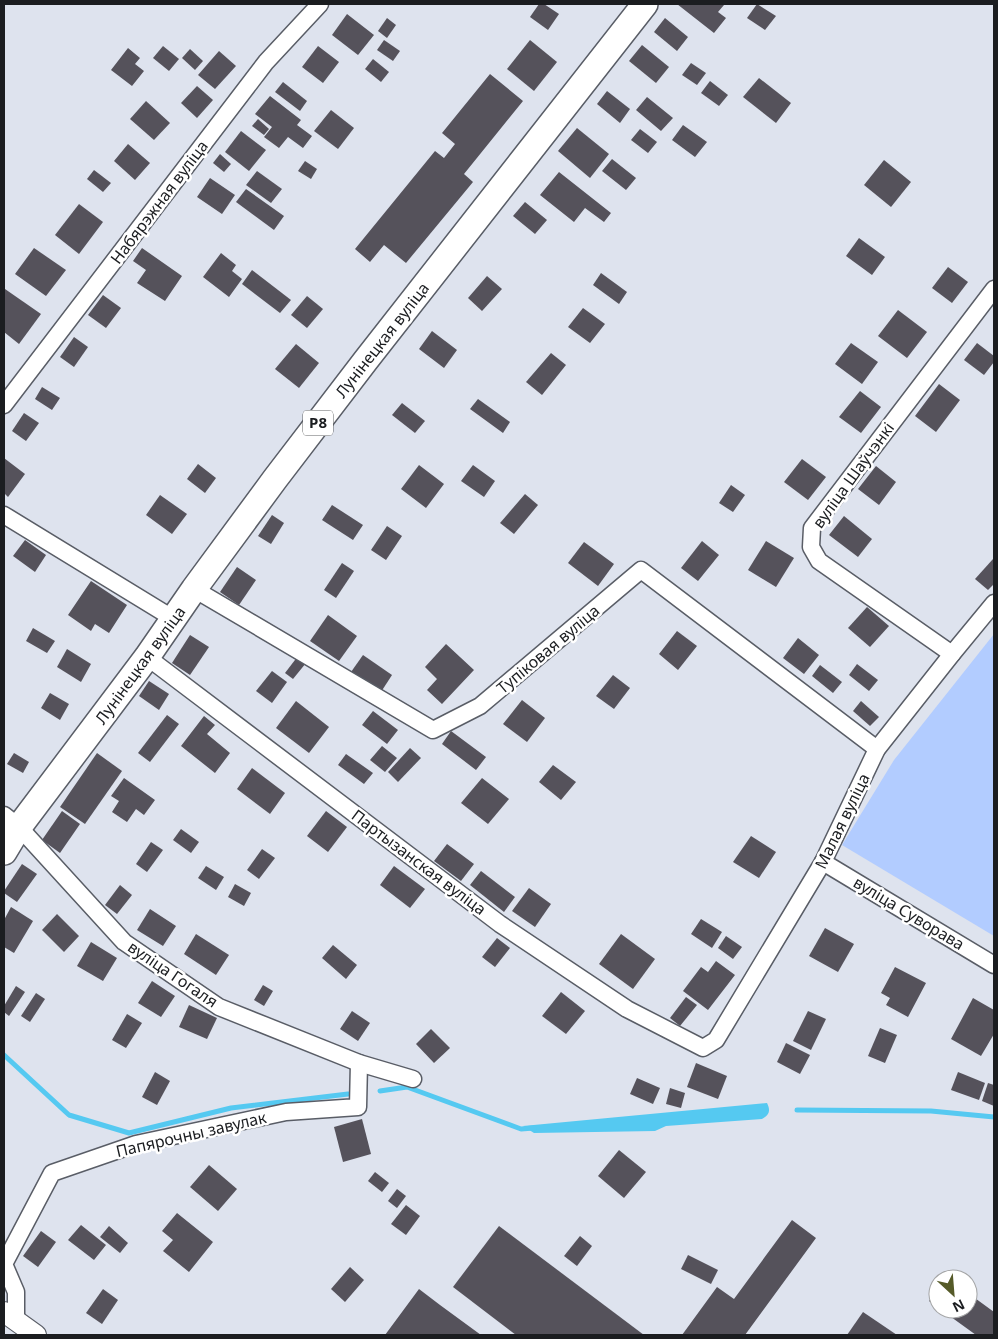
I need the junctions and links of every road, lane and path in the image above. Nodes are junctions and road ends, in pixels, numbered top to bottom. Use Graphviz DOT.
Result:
graph roads {
  1 [pos="320,4"];
  2 [pos="644,4"];
  3 [pos="994,289"];
  4 [pos="4,404"];
  5 [pos="4,515"];
  6 [pos="194,589"];
  7 [pos="994,603"];
  8 [pos="174,619"];
  9 [pos="952,654"];
  10 [pos="147,657"];
  11 [pos="877,749"];
  12 [pos="11,821"];
  13 [pos="4,852"];
  14 [pos="823,862"];
  15 [pos="994,965"];
  16 [pos="703,1048"];
  17 [pos="359,1063"];
  18 [pos="413,1079"];
  19 [pos="10,1316"];
  20 [pos="36,1335"];
  1 -- 4 [label="street, Набярэжная вуліца"];
  2 -- 6 [label="main road, Лунінецкая вуліца / Р8"];
  3 -- 9 [label="street, вуліца Шаўчэнкі"];
  5 -- 8 [label="street"];
  6 -- 8 [label="main road, Лунінецкая вуліца / Р8"];
  6 -- 11 [label="street, Тупіковая вуліца"];
  7 -- 9 [label="street, Малая вуліца"];
  8 -- 10 [label="main road, Лунінецкая вуліца / Р8"];
  9 -- 11 [label="street, Малая вуліца"];
  10 -- 12 [label="main road, Лунінецкая вуліца / Р8"];
  10 -- 16 [label="street, Партызанская вуліца"];
  11 -- 14 [label="street, Малая вуліца"];
  12 -- 13 [label="main road, Лунінецкая вуліца / Р8"];
  12 -- 17 [label="street, вуліца Гогаля"];
  14 -- 15 [label="street, вуліца Суворава"];
  14 -- 16 [label="street, Малая вуліца"];
  17 -- 18 [label="street, вуліца Гогаля"];
  17 -- 19 [label="street, Папярочны завулак"];
  19 -- 20 [label="street"];
}
